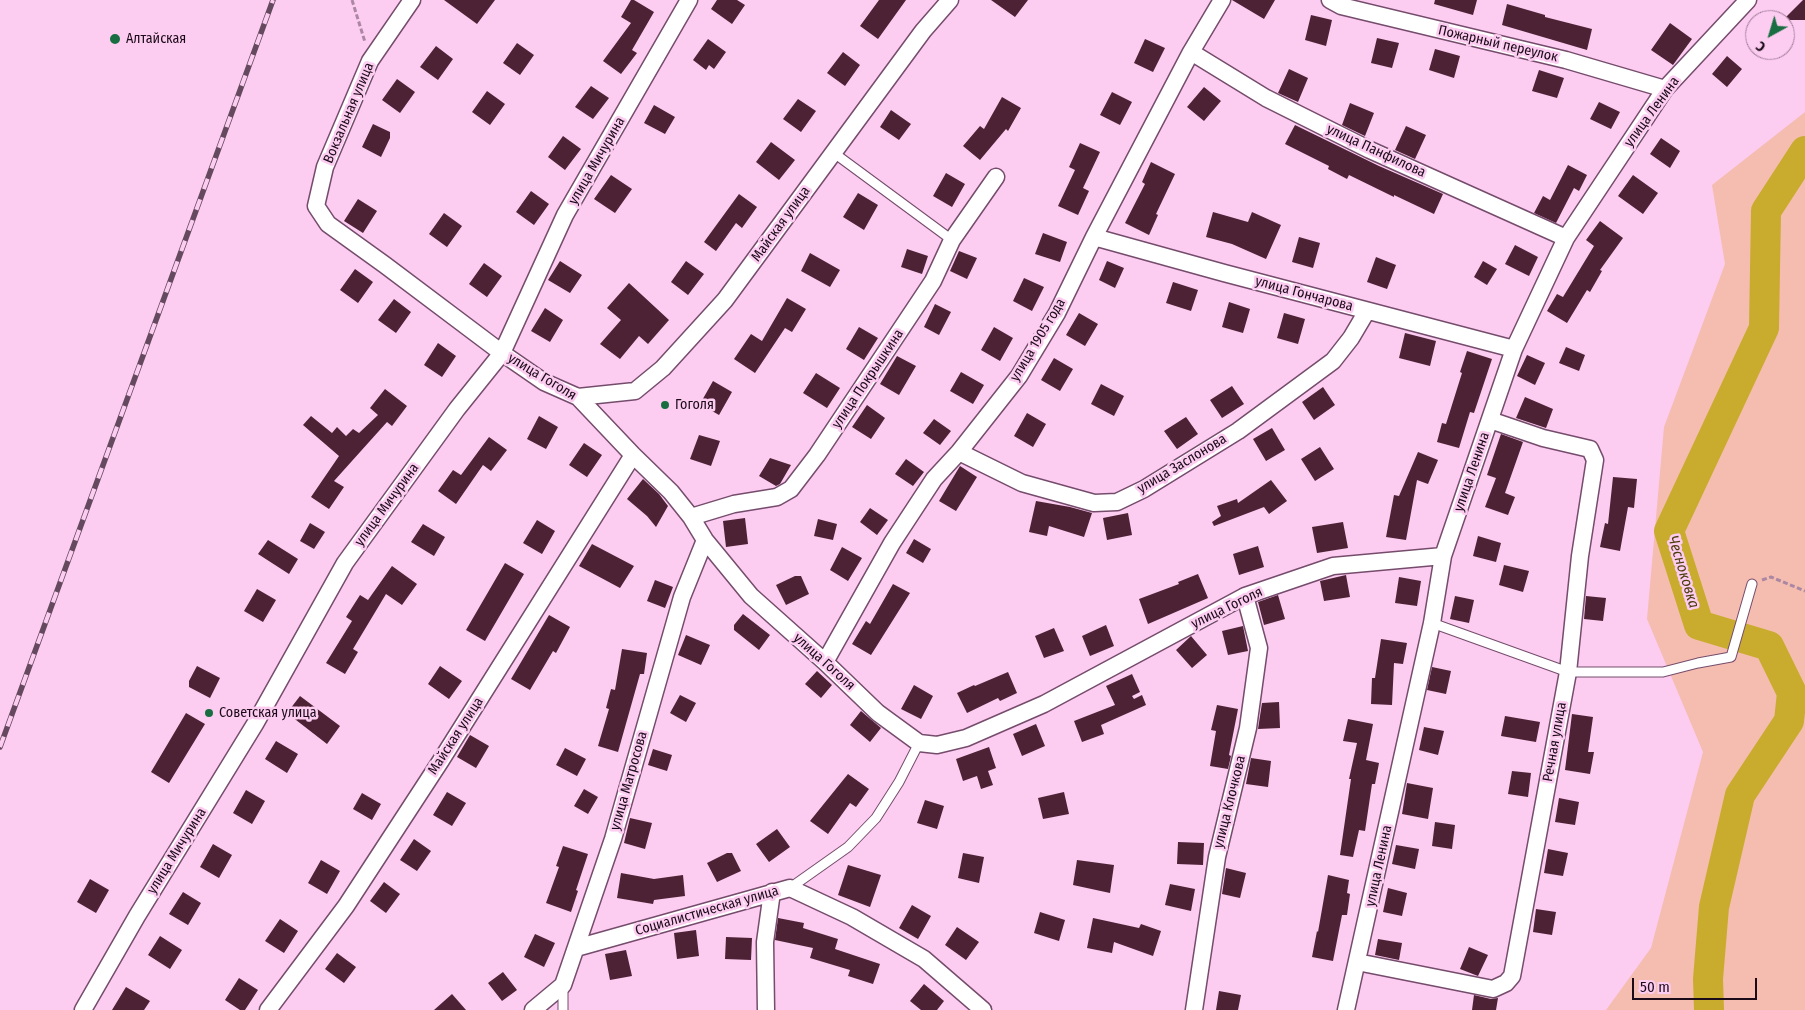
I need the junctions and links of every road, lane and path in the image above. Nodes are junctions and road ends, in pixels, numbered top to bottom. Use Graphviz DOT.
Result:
graph roads {
  1 [pos="352,0"];
  2 [pos="412,0"];
  3 [pos="689,0"];
  4 [pos="950,0"];
  5 [pos="1222,0"];
  6 [pos="1330,0"];
  7 [pos="1748,0"];
  8 [pos="1192,52"];
  9 [pos="370,60"];
  10 [pos="1665,89"];
  11 [pos="834,153"];
  12 [pos="996,177"];
  13 [pos="316,206"];
  14 [pos="1094,237"];
  15 [pos="1566,238"];
  16 [pos="952,240"];
  17 [pos="1366,311"];
  18 [pos="1514,349"];
  19 [pos="502,353"];
  20 [pos="578,397"];
  21 [pos="1490,420"];
  22 [pos="959,452"];
  23 [pos="632,455"];
  24 [pos="691,517"];
  25 [pos="705,540"];
  26 [pos="1443,556"];
  27 [pos="1752,584"];
  28 [pos="1805,591"];
  29 [pos="1245,596"];
  30 [pos="1432,623"];
  31 [pos="825,662"];
  32 [pos="1568,672"];
  33 [pos="919,743"];
  34 [pos="790,888"];
  35 [pos="772,892"];
  36 [pos="576,948"];
  37 [pos="1357,962"];
  38 [pos="563,985"];
  39 [pos="83,1010"];
  40 [pos="268,1010"];
  41 [pos="534,1010"];
  42 [pos="563,1010"];
  43 [pos="766,1010"];
  44 [pos="983,1010"];
  45 [pos="1194,1010"];
  46 [pos="1346,1010"];
  1 -- 9 [label="path"];
  2 -- 9 [label="street, Вокзальная улица"];
  3 -- 19 [label="street, улица Мичурина"];
  4 -- 11 [label="street, Майская улица"];
  5 -- 8 [label="street, улица 1905 года"];
  6 -- 10 [label="street, Пожарный переулок"];
  7 -- 10 [label="street, улица Ленина"];
  8 -- 14 [label="street, улица 1905 года"];
  8 -- 15 [label="street, улица Панфилова"];
  9 -- 13 [label="street, Вокзальная улица"];
  10 -- 15 [label="street, улица Ленина"];
  11 -- 16 [label="lane"];
  11 -- 20 [label="street, Майская улица"];
  12 -- 16 [label="street, улица Покрышкина"];
  13 -- 19 [label="street, улица Гоголя"];
  14 -- 17 [label="street, улица Гончарова"];
  14 -- 22 [label="street, улица 1905 года"];
  15 -- 18 [label="street, улица Ленина"];
  16 -- 24 [label="street, улица Покрышкина"];
  17 -- 18 [label="street, улица Гончарова"];
  17 -- 22 [label="street, улица Заслонова"];
  18 -- 21 [label="street, улица Ленина"];
  19 -- 20 [label="street, улица Гоголя"];
  19 -- 39 [label="street, улица Мичурина"];
  20 -- 23 [label="street, улица Гоголя"];
  21 -- 26 [label="street, улица Ленина"];
  21 -- 32 [label="street, Речная улица"];
  22 -- 31 [label="street, улица 1905 года"];
  23 -- 24 [label="street, улица Гоголя"];
  23 -- 40 [label="street, Майская улица"];
  24 -- 25 [label="street, улица Гоголя"];
  25 -- 31 [label="street, улица Гоголя"];
  25 -- 36 [label="street, улица Матросова"];
  26 -- 29 [label="street, улица Гоголя"];
  26 -- 30 [label="street, улица Ленина"];
  27 -- 28 [label="path"];
  27 -- 32 [label="lane"];
  29 -- 33 [label="street, улица Гоголя"];
  29 -- 45 [label="street, улица Клочкова"];
  30 -- 32 [label="lane"];
  30 -- 37 [label="street, улица Ленина"];
  31 -- 33 [label="street, улица Гоголя"];
  32 -- 37 [label="street, Речная улица"];
  33 -- 34 [label="lane"];
  34 -- 35 [label="street, Социалистическая улица"];
  34 -- 44 [label="street, Социалистическая улица"];
  35 -- 36 [label="street, Социалистическая улица"];
  35 -- 43 [label="street"];
  36 -- 38 [label="street, улица Матросова"];
  37 -- 46 [label="street, улица Ленина"];
  38 -- 41 [label="street, улица Матросова"];
  38 -- 42 [label="lane"];
}
